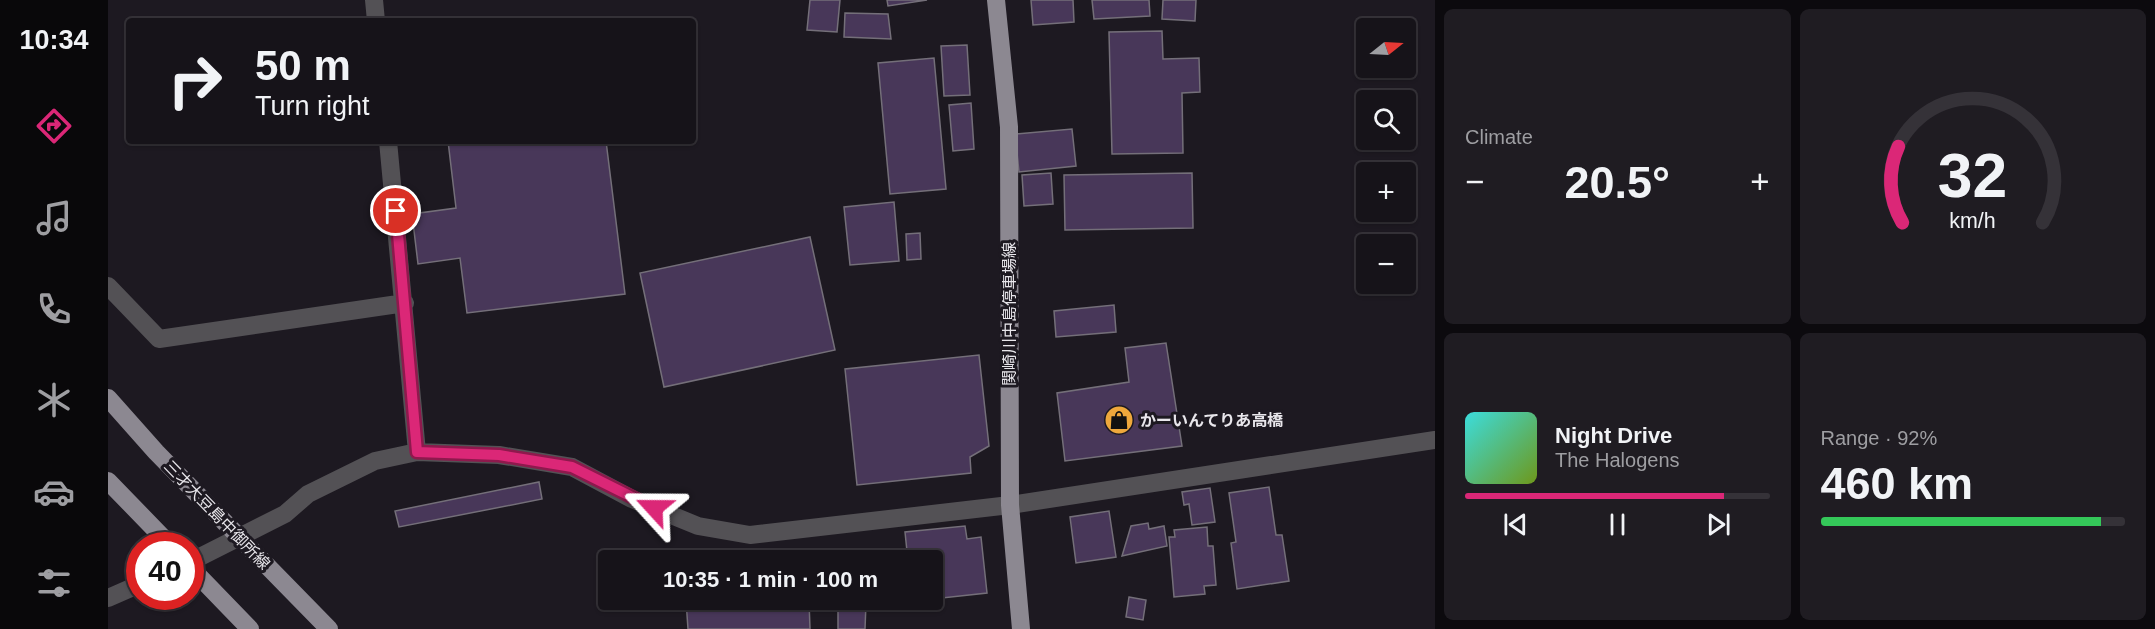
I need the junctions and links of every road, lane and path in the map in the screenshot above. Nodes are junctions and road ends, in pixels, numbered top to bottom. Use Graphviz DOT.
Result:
graph roads {
  1 [pos="374,0"];
  2 [pos="996,0"];
  3 [pos="376,18"];
  4 [pos="388,144"];
  5 [pos="108,286"];
  6 [pos="405,303"];
  7 [pos="108,398"];
  8 [pos="1435,440"];
  9 [pos="417,452"];
  10 [pos="108,481"];
  11 [pos="1010,505"];
  12 [pos="157,532"];
  13 [pos="239,536"];
  14 [pos="204,555"];
  15 [pos="204,581"];
  16 [pos="126,590"];
  17 [pos="108,598"];
  18 [pos="250,629"];
  19 [pos="329,629"];
  20 [pos="1021,629"];
  1 -- 3 [label="street"];
  2 -- 11 [label="main road, 関崎川中島停車場線"];
  4 -- 6 [label="street"];
  5 -- 6 [label="street"];
  6 -- 9 [label="street"];
  7 -- 13 [label="main road, 三才大豆島中御所線"];
  8 -- 11 [label="street"];
  9 -- 11 [label="street"];
  9 -- 13 [label="street"];
  10 -- 12 [label="main road"];
  11 -- 20 [label="main road, 関崎川中島停車場線"];
  13 -- 14 [label="street"];
  13 -- 19 [label="main road, 三才大豆島中御所線"];
  15 -- 18 [label="main road"];
  16 -- 17 [label="street"];
}
